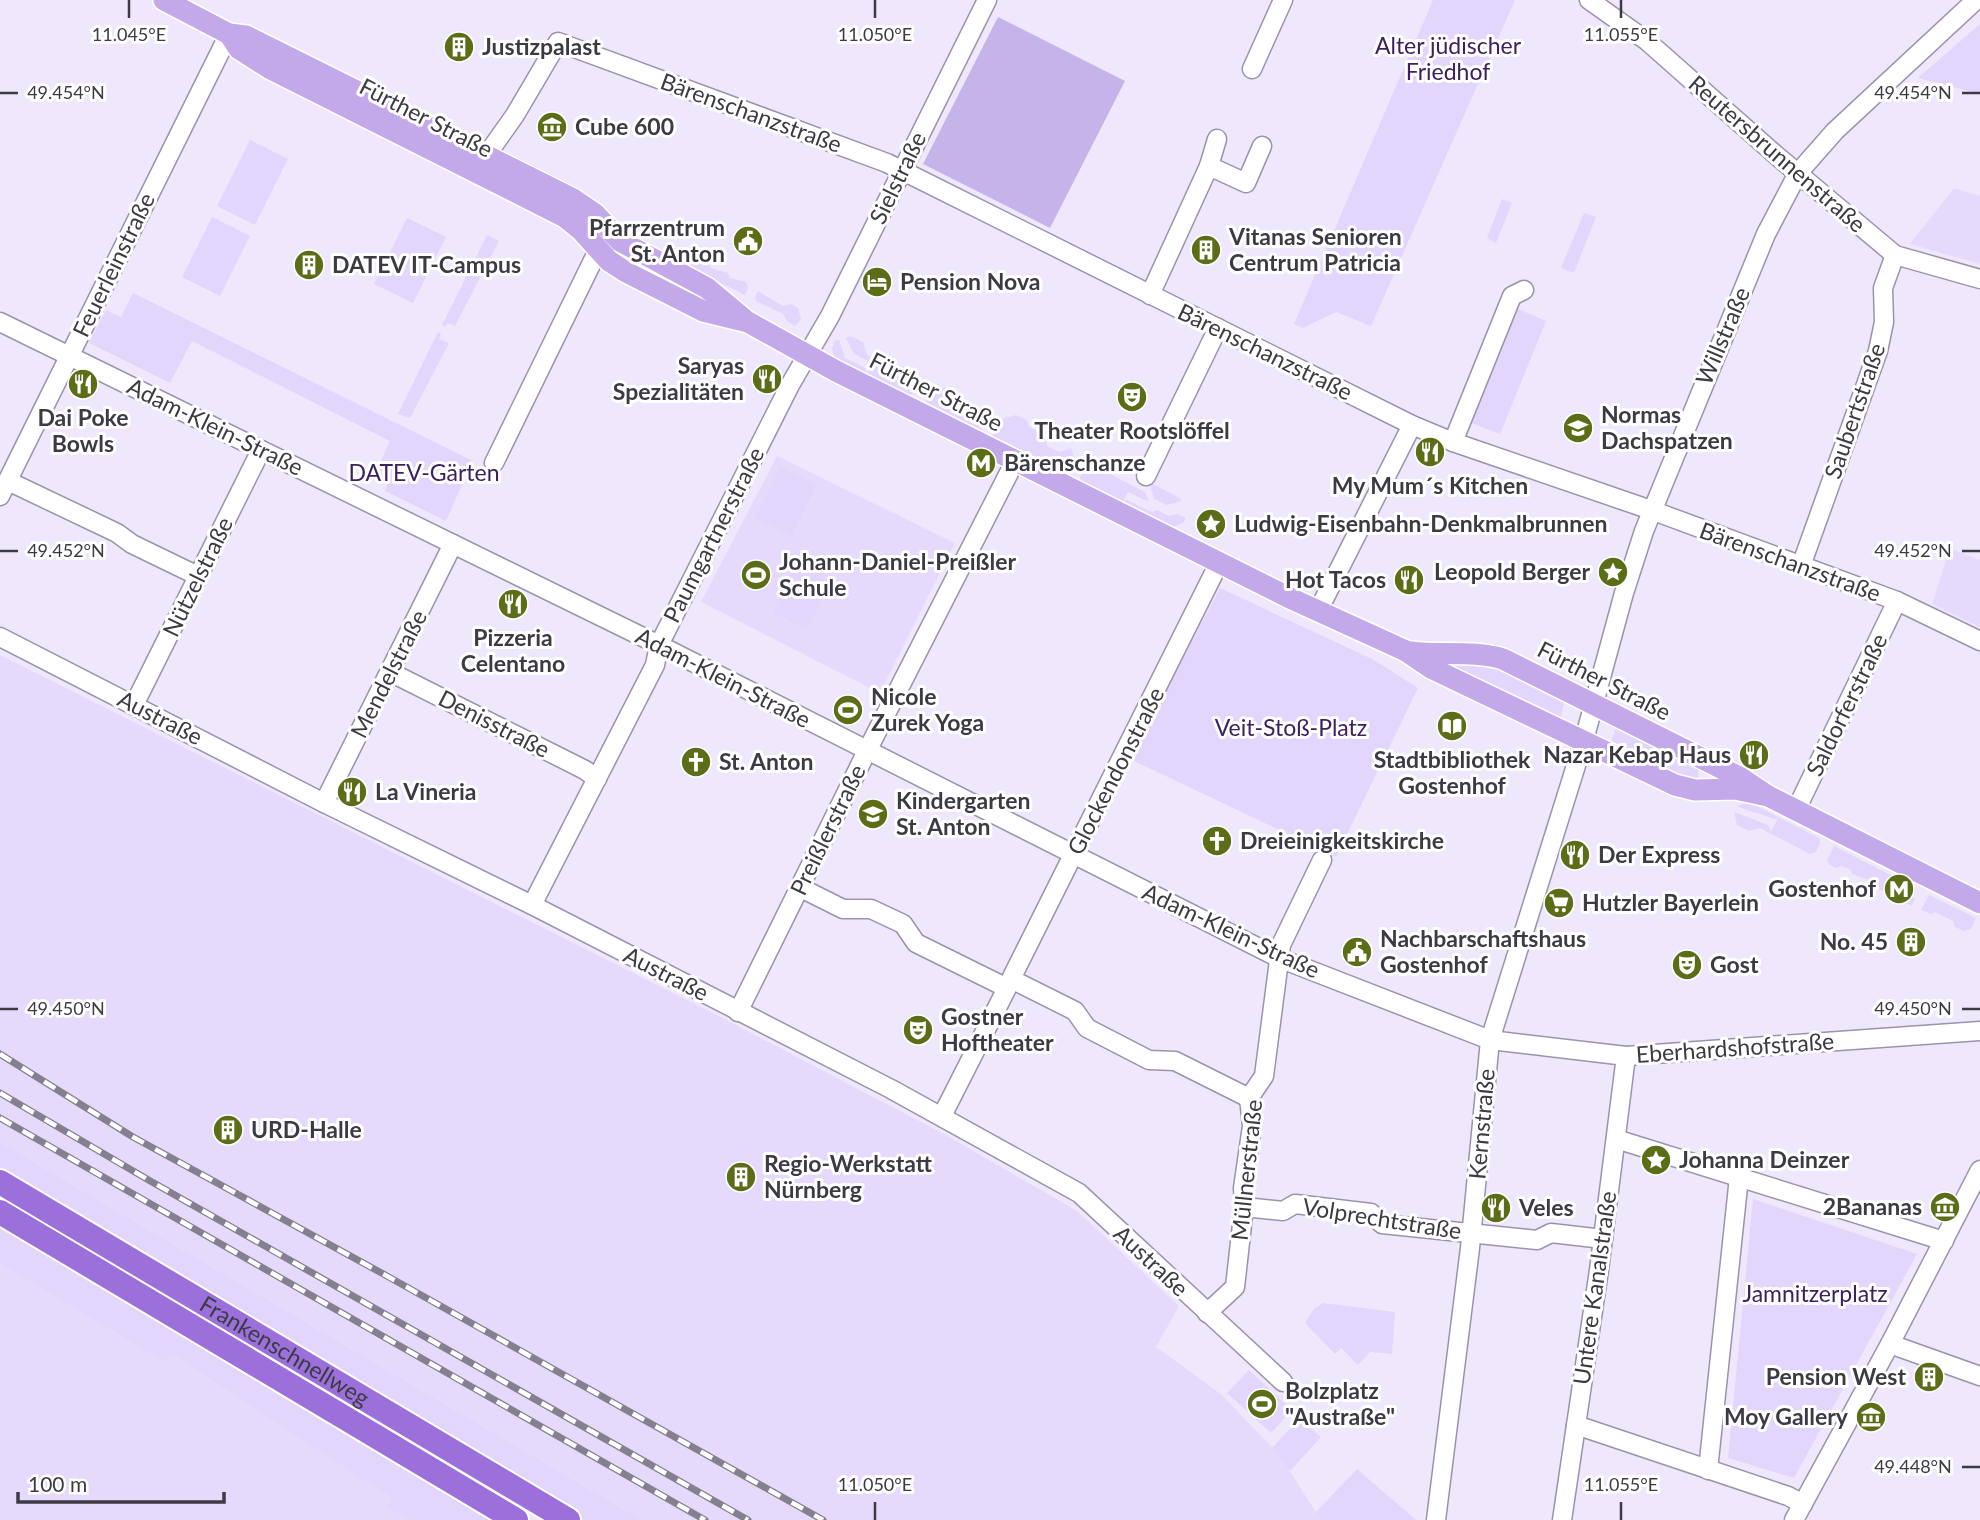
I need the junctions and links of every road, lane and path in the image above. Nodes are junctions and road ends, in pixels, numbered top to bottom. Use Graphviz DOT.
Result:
graph roads {
  1 [pos="164,0"];
  2 [pos="987,0"];
  3 [pos="1283,0"];
  4 [pos="1589,0"];
  5 [pos="1976,0"];
  6 [pos="229,34"];
  7 [pos="1252,69"];
  8 [pos="1217,139"];
  9 [pos="1262,146"];
  10 [pos="486,156"];
  11 [pos="1209,166"];
  12 [pos="901,170"];
  13 [pos="1798,173"];
  14 [pos="608,229"];
  15 [pos="598,249"];
  16 [pos="1895,255"];
  17 [pos="1980,279"];
  18 [pos="1524,290"];
  19 [pos="1150,295"];
  20 [pos="0,322"];
  21 [pos="748,322"];
  22 [pos="1218,328"];
  23 [pos="807,355"];
  24 [pos="70,356"];
  25 [pos="1412,425"];
  26 [pos="1453,442"];
  27 [pos="261,450"];
  28 [pos="1015,461"];
  29 [pos="494,463"];
  30 [pos="1146,476"];
  31 [pos="4,488"];
  32 [pos="1651,510"];
  33 [pos="453,544"];
  34 [pos="1219,563"];
  35 [pos="1801,566"];
  36 [pos="198,576"];
  37 [pos="1897,601"];
  38 [pos="1318,611"];
  39 [pos="0,637"];
  40 [pos="1980,641"];
  41 [pos="659,645"];
  42 [pos="1406,651"];
  43 [pos="1489,656"];
  44 [pos="390,672"];
  45 [pos="1478,690"];
  46 [pos="134,705"];
  47 [pos="1594,705"];
  48 [pos="1584,740"];
  49 [pos="867,751"];
  50 [pos="1702,759"];
  51 [pos="597,779"];
  52 [pos="1695,790"];
  53 [pos="1768,796"];
  54 [pos="324,803"];
  55 [pos="1796,810"];
  56 [pos="1074,855"];
  57 [pos="1322,860"];
  58 [pos="801,888"];
  59 [pos="1980,903"];
  60 [pos="532,905"];
  61 [pos="1279,958"];
  62 [pos="1009,984"];
  63 [pos="738,1012"];
  64 [pos="1980,1031"];
  65 [pos="1490,1041"];
  66 [pos="1626,1056"];
  67 [pos="1249,1098"];
  68 [pos="942,1116"];
  69 [pos="1616,1139"];
  70 [pos="1980,1170"];
  71 [pos="1738,1177"];
  72 [pos="0,1182"];
  73 [pos="1244,1207"];
  74 [pos="0,1212"];
  75 [pos="1471,1233"];
  76 [pos="1603,1239"];
  77 [pos="1944,1241"];
  78 [pos="1207,1313"];
  79 [pos="1890,1344"];
  80 [pos="1980,1376"];
  81 [pos="1283,1382"];
  82 [pos="1576,1425"];
  83 [pos="1708,1470"];
  84 [pos="1798,1512"];
  85 [pos="516,1520"];
  86 [pos="568,1520"];
  87 [pos="1436,1520"];
  88 [pos="1562,1520"];
  1 -- 6 [label="main road, Fürther Straße"];
  2 -- 12 [label="street, Sielstraße"];
  3 -- 7 [label="street"];
  4 -- 13 [label="street, Reutersbrunnenstraße"];
  5 -- 13 [label="street, Willstraße"];
  6 -- 10 [label="main road, Fürther Straße"];
  6 -- 15 [label="main road, Fürther Straße"];
  6 -- 24 [label="street, Feuerleinstraße"];
  8 -- 11 [label="street"];
  9 -- 11 [label="street"];
  10 -- 12 [label="street, Bärenschanzstraße"];
  10 -- 14 [label="main road, Fürther Straße"];
  11 -- 19 [label="street"];
  12 -- 19 [label="street, Bärenschanzstraße"];
  12 -- 23 [label="street, Sielstraße"];
  13 -- 16 [label="street, Reutersbrunnenstraße"];
  13 -- 32 [label="street, Willstraße"];
  14 -- 15 [label="street"];
  14 -- 21 [label="main road, Fürther Straße"];
  15 -- 21 [label="main road, Fürther Straße"];
  15 -- 29 [label="street"];
  16 -- 17 [label="street, Reutersbrunnenstraße"];
  16 -- 35 [label="street, Saubertstraße"];
  18 -- 26 [label="street"];
  19 -- 22 [label="street, Bärenschanzstraße"];
  20 -- 24 [label="street, Adam-Klein-Straße"];
  21 -- 23 [label="main road, Fürther Straße"];
  22 -- 25 [label="street, Bärenschanzstraße"];
  22 -- 30 [label="street"];
  23 -- 28 [label="main road, Fürther Straße"];
  23 -- 41 [label="street, Paumgartnerstraße"];
  24 -- 27 [label="street, Adam-Klein-Straße"];
  24 -- 31 [label="street, Feuerleinstraße"];
  25 -- 26 [label="street, Bärenschanzstraße"];
  25 -- 38 [label="street"];
  26 -- 32 [label="street, Bärenschanzstraße"];
  27 -- 33 [label="street, Adam-Klein-Straße"];
  27 -- 36 [label="street, Nützelstraße"];
  28 -- 34 [label="main road, Fürther Straße"];
  28 -- 49 [label="street, Preißlerstraße"];
  31 -- 36 [label="street"];
  32 -- 35 [label="street, Bärenschanzstraße"];
  32 -- 47 [label="street, Willstraße"];
  33 -- 41 [label="street, Adam-Klein-Straße"];
  33 -- 44 [label="street, Mendelstraße"];
  34 -- 38 [label="main road, Fürther Straße"];
  34 -- 56 [label="street, Glockendonstraße"];
  35 -- 37 [label="street, Bärenschanzstraße"];
  36 -- 46 [label="street, Nützelstraße"];
  37 -- 40 [label="street, Bärenschanzstraße"];
  37 -- 55 [label="street, Saldorferstraße"];
  38 -- 42 [label="main road, Fürther Straße"];
  39 -- 46 [label="street, Austraße"];
  41 -- 49 [label="street, Adam-Klein-Straße"];
  41 -- 51 [label="street, Paumgartnerstraße"];
  42 -- 43 [label="main road, Fürther Straße"];
  42 -- 45 [label="main road, Fürther Straße"];
  43 -- 45 [label="main road"];
  43 -- 47 [label="main road, Fürther Straße"];
  44 -- 51 [label="street, Denisstraße"];
  44 -- 54 [label="street, Mendelstraße"];
  45 -- 48 [label="main road, Fürther Straße"];
  46 -- 54 [label="street, Austraße"];
  47 -- 48 [label="street, Willstraße"];
  47 -- 50 [label="main road, Fürther Straße"];
  48 -- 52 [label="main road, Fürther Straße"];
  48 -- 65 [label="street, Kernstraße"];
  49 -- 56 [label="street, Adam-Klein-Straße"];
  49 -- 58 [label="street, Preißlerstraße"];
  50 -- 52 [label="main road"];
  50 -- 53 [label="main road, Fürther Straße"];
  51 -- 60 [label="street, Paumgartnerstraße"];
  52 -- 53 [label="main road, Fürther Straße"];
  53 -- 55 [label="main road, Fürther Straße"];
  54 -- 60 [label="street, Austraße"];
  55 -- 59 [label="main road, Fürther Straße"];
  56 -- 61 [label="street, Adam-Klein-Straße"];
  56 -- 62 [label="street, Glockendonstraße"];
  57 -- 61 [label="street, Müllnerstraße"];
  58 -- 62 [label="street"];
  58 -- 63 [label="street, Preißlerstraße"];
  60 -- 63 [label="street, Austraße"];
  61 -- 65 [label="street, Adam-Klein-Straße"];
  61 -- 67 [label="street, Müllnerstraße"];
  62 -- 67 [label="street"];
  62 -- 68 [label="street, Glockendonstraße"];
  63 -- 68 [label="street, Austraße"];
  64 -- 66 [label="street, Eberhardshofstraße"];
  65 -- 66 [label="street, Eberhardshofstraße"];
  65 -- 75 [label="street, Kernstraße"];
  66 -- 69 [label="street, Untere Kanalstraße"];
  67 -- 73 [label="street, Müllnerstraße"];
  68 -- 78 [label="street, Austraße"];
  69 -- 71 [label="street"];
  69 -- 76 [label="street, Untere Kanalstraße"];
  70 -- 77 [label="street"];
  71 -- 77 [label="street"];
  71 -- 83 [label="street"];
  72 -- 86 [label="highway, Frankenschnellweg"];
  73 -- 75 [label="street, Volprechtstraße"];
  73 -- 78 [label="street, Müllnerstraße"];
  74 -- 85 [label="highway, Frankenschnellweg"];
  75 -- 76 [label="street, Volprechtstraße"];
  75 -- 87 [label="street, Kernstraße"];
  76 -- 82 [label="street, Untere Kanalstraße"];
  77 -- 79 [label="street"];
  78 -- 81 [label="street, Austraße"];
  79 -- 80 [label="street"];
  79 -- 84 [label="street"];
  82 -- 83 [label="street"];
  82 -- 88 [label="street, Untere Kanalstraße"];
  83 -- 84 [label="street"];
}
